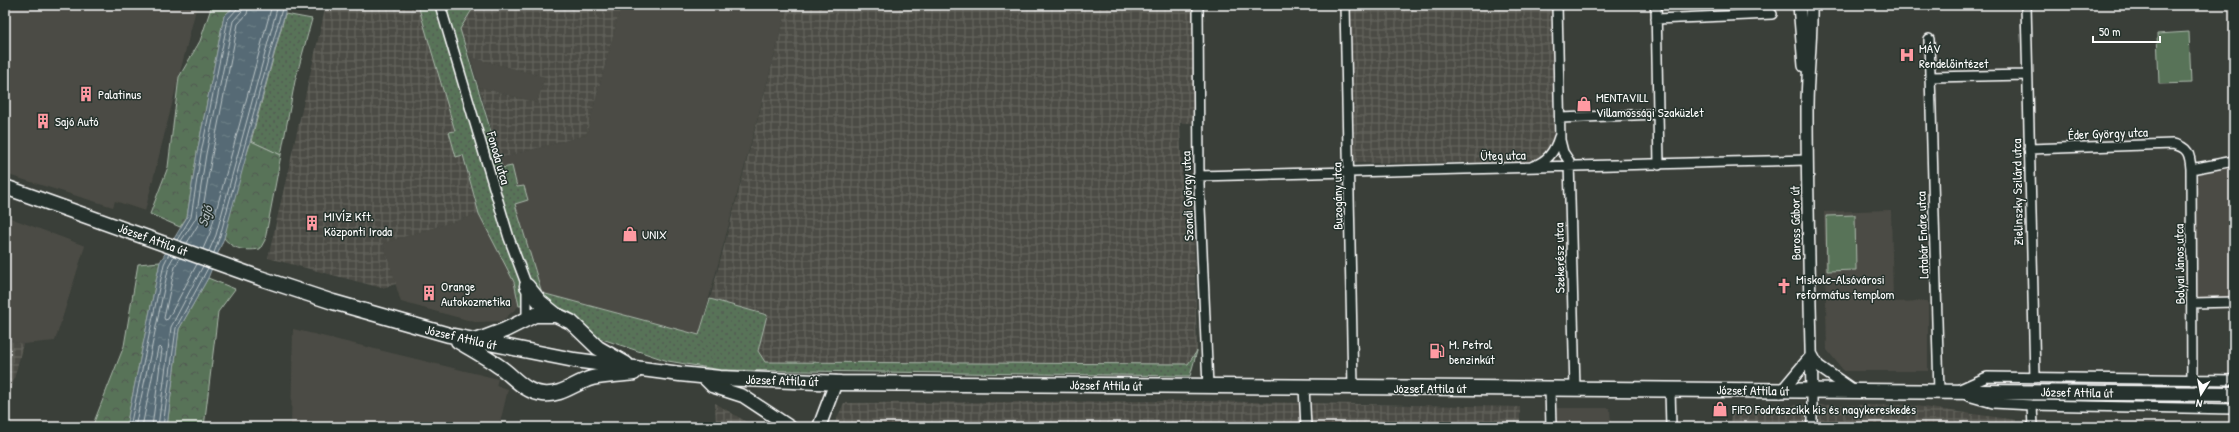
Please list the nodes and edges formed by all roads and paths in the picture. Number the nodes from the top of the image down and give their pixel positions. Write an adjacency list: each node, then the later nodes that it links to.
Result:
1 (440, 5): 31 (street, Fonoda utca)
2 (1198, 5): 29 (street, Szondi György utca)
3 (1345, 5): 28 (street, Buzogány utca)
4 (1557, 5): 18 (street, Szekerész utca)
5 (1656, 5): 11 (street)
6 (1799, 5): 16 (street, Baross Gábor út)
7 (1811, 5): 12 (street, Baross Gábor út)
8 (1818, 5): 12 (street)
9 (2026, 5): 14 (street, Zielinszky Szilárd utca)
10 (1772, 14): 11 (street)
11 (1656, 19): 17 (street)
12 (1812, 30): 16 (street, Baross Gábor út)
13 (1930, 39): 15 (street, Latabár Endre utca)
14 (2026, 75): 15 (street); 20 (street, Zielinszky Szilárd utca)
15 (1931, 77): 60 (street, Latabár Endre utca)
16 (1807, 102): 22 (street, Baross Gábor út)
17 (1658, 114): 18 (street); 24 (street)
18 (1560, 118): 19 (street, Szekerész utca)
19 (1560, 128): 25 (street, Szekerész utca); 26 (street, Szekerész utca)
20 (2029, 149): 21 (street, Éder György utca); 46 (street, Zielinszky Szilárd utca)
21 (2186, 149): 27 (street, Bolyai János utca)
22 (1807, 160): 24 (street, Üteg utca); 40 (street, Baross Gábor út)
23 (2234, 161): 27 (street)
24 (1659, 165): 25 (street, Üteg utca)
25 (1570, 167): 26 (street, Üteg utca); 55 (street, Szekerész utca)
26 (1523, 168): 28 (street, Üteg utca)
27 (2191, 169): 33 (street, Bolyai János utca)
28 (1350, 172): 29 (street, Üteg utca); 53 (street, Buzogány utca)
29 (1198, 176): 51 (street, Szondi György utca)
30 (5, 187): 37 (main road, József Attila út)
31 (527, 286): 34 (main road); 35 (street, Fonoda utca)
32 (2234, 302): 33 (street)
33 (2193, 303): 47 (street, Bolyai János utca)
34 (556, 315): 35 (main road); 36 (main road)
35 (525, 320): 38 (main road); 39 (main road)
36 (583, 334): 41 (main road); 42 (main road)
37 (449, 335): 38 (main road, József Attila út); 45 (main road)
38 (476, 341): 39 (main road, József Attila út)
39 (506, 348): 41 (main road, József Attila út); 45 (main road)
40 (1812, 355): 57 (street, Baross Gábor út); 58 (street); 59 (street)
41 (586, 361): 42 (main road, József Attila út); 49 (main road)
42 (634, 368): 43 (main road, József Attila út)
43 (650, 370): 44 (main road, József Attila út); 49 (main road)
44 (702, 376): 50 (main road, József Attila út); 66 (main road)
45 (514, 378): 49 (main road)
46 (2035, 378): 47 (street); 61 (street)
47 (2192, 380): 48 (street)
48 (2234, 380)
49 (579, 382)
50 (836, 382): 51 (main road, József Attila út); 65 (main road)
51 (1208, 386): 52 (main road, József Attila út)
52 (1304, 387): 53 (main road, József Attila út); 67 (street)
53 (1353, 387): 54 (main road, József Attila út)
54 (1550, 389): 55 (main road, József Attila út); 68 (street)
55 (1574, 389): 56 (main road, József Attila út)
56 (1670, 390): 59 (main road, József Attila út); 69 (street)
57 (1812, 391): 58 (main road, József Attila út); 59 (main road, József Attila út); 70 (street)
58 (1854, 391): 60 (main road, József Attila út)
59 (1781, 392)
60 (1939, 392): 61 (main road, József Attila út)
61 (1955, 392): 62 (main road, József Attila út); 63 (street)
62 (2234, 394)
63 (2032, 405): 64 (street); 71 (street)
64 (2234, 409)
65 (816, 425)
66 (792, 427)
67 (1306, 427)
68 (1551, 427)
69 (1671, 427)
70 (1812, 427)
71 (2033, 427)

